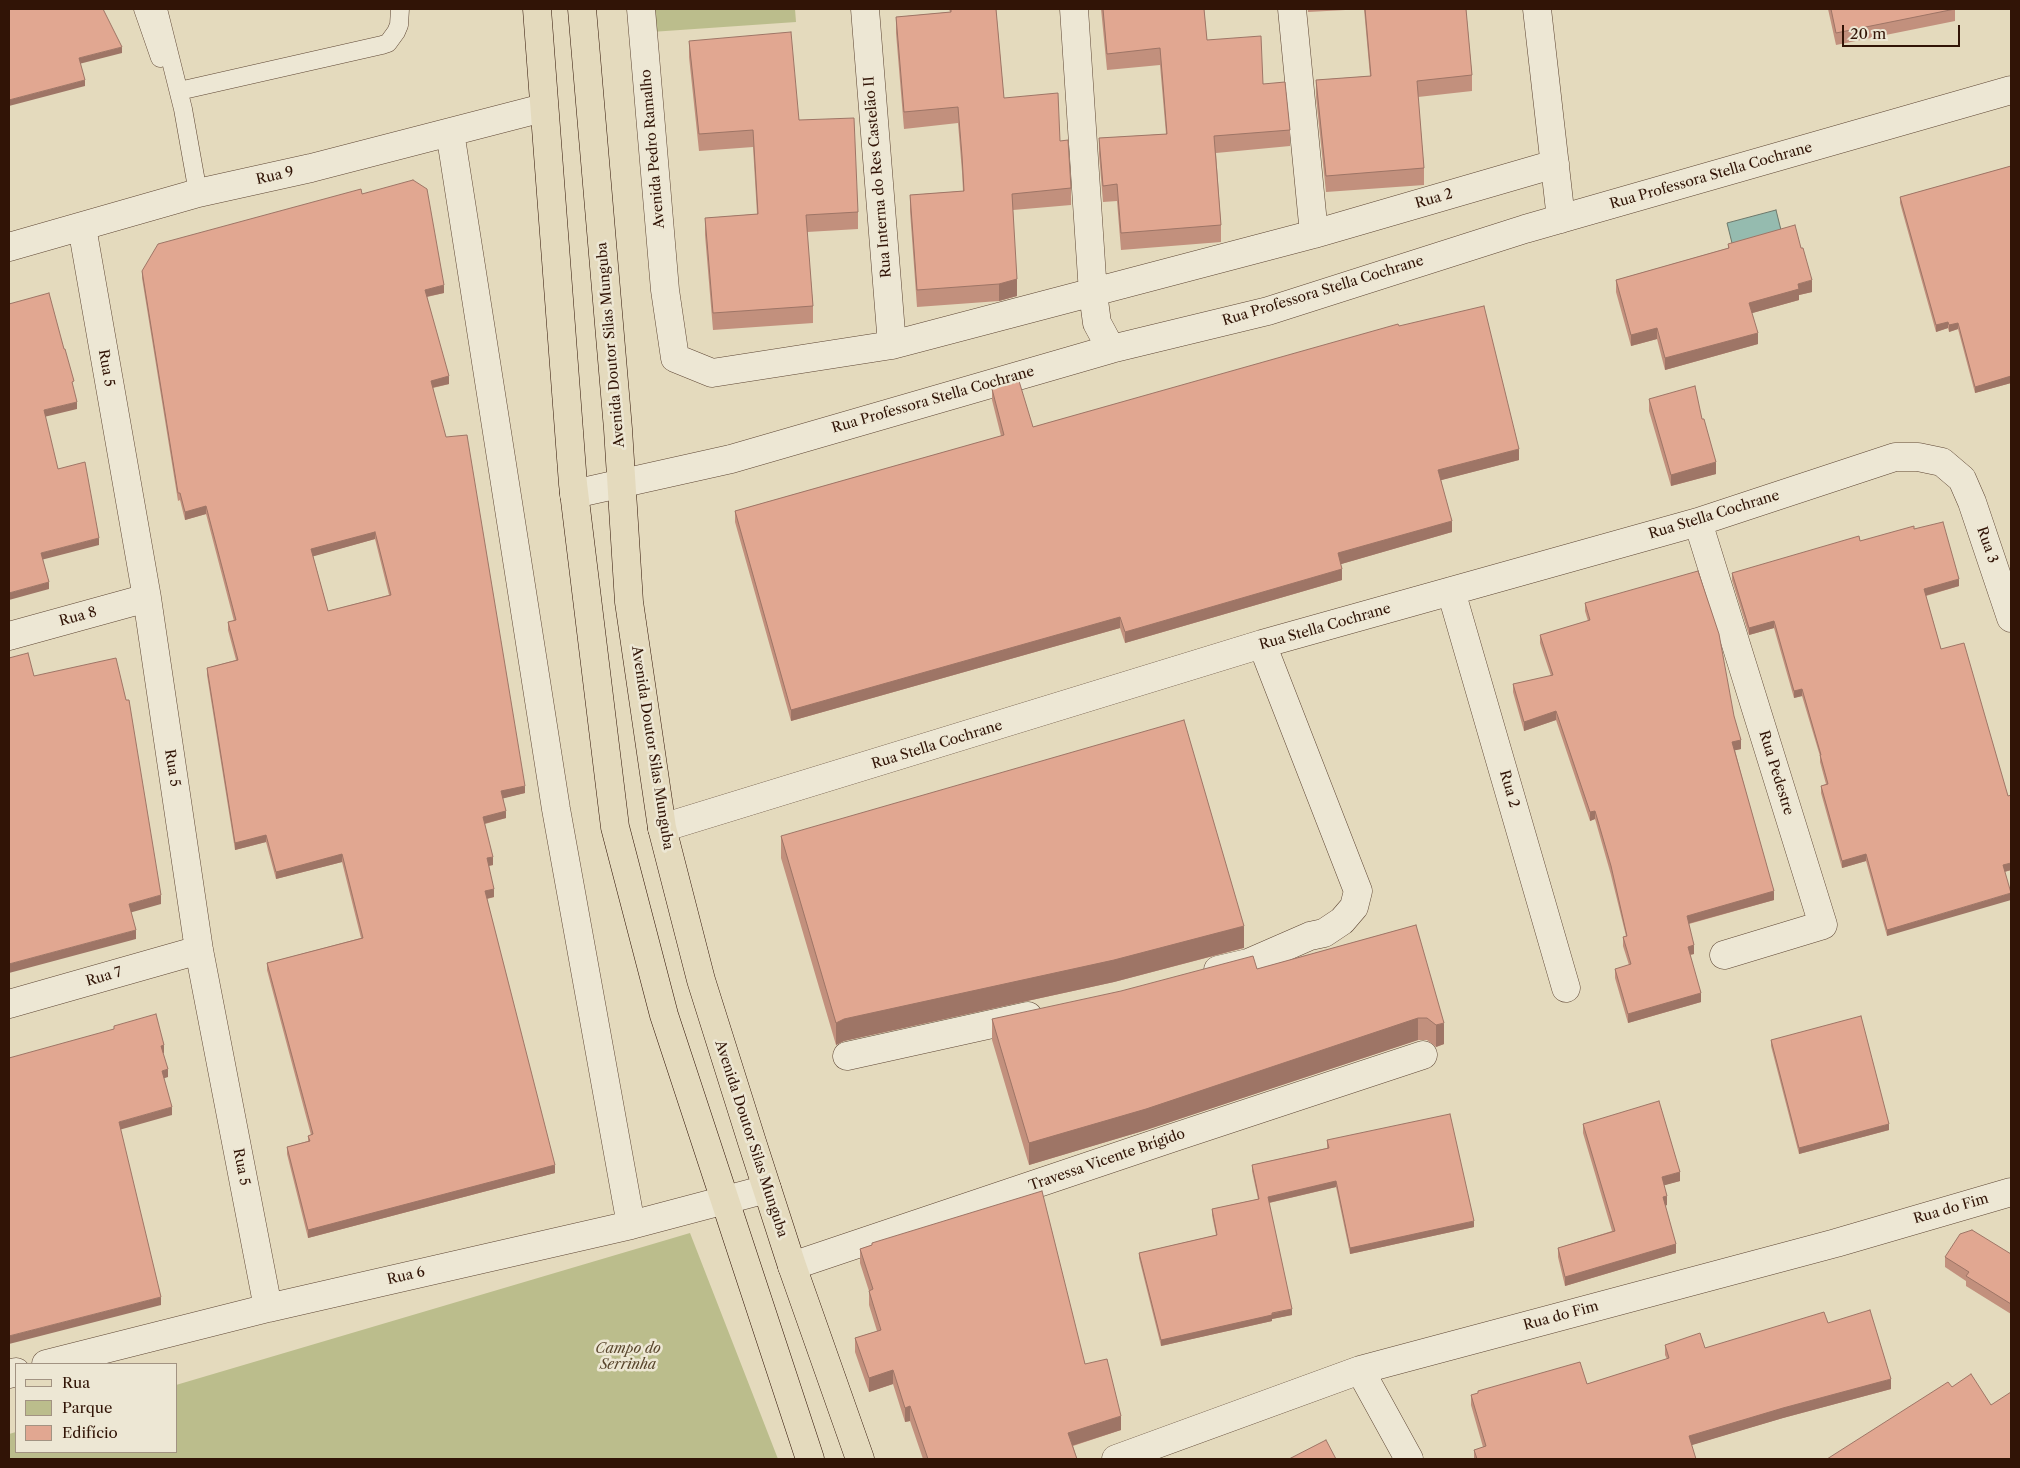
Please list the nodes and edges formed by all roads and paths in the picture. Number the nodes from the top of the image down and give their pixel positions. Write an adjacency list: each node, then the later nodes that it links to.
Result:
1 (143, 9): 14 (lane)
2 (158, 9): 12 (lane)
3 (400, 9): 12 (lane)
4 (536, 9): 13 (main road)
5 (582, 9): 25 (main road, Avenida Doutor Silas Munguba)
6 (641, 9): 23 (street, Avenida Pedro Ramalho)
7 (865, 9): 23 (street, Rua Interna do Res Castelão II)
8 (1074, 9): 22 (street)
9 (1292, 9): 20 (street)
10 (1537, 9): 16 (street)
11 (2011, 90): 18 (street, Rua Professora Stella Cochrane)
12 (179, 91): 14 (lane)
13 (543, 108): 15 (street, Rua 9); 26 (main road)
14 (183, 109): 17 (lane)
15 (450, 132): 17 (street, Rua 9); 46 (street)
16 (1555, 164): 18 (street); 20 (street, Rua 2)
17 (198, 193): 19 (street, Rua 9)
18 (1561, 219): 24 (street, Rua Professora Stella Cochrane)
19 (82, 227): 21 (street, Rua 9); 30 (street, Rua 5)
20 (1314, 234): 22 (street)
21 (9, 248)
22 (1093, 293): 23 (street); 24 (street)
23 (892, 345)
24 (1112, 349): 25 (street, Rua Professora Stella Cochrane)
25 (622, 484): 26 (street, Rua Professora Stella Cochrane); 34 (main road, Avenida Doutor Silas Munguba)
26 (574, 494): 45 (main road)
27 (1972, 502): 28 (street, Rua Stella Cochrane); 31 (street, Rua 3)
28 (1698, 522): 29 (street, Rua Stella Cochrane); 36 (street, Rua Pedestre)
29 (1451, 591): 33 (street, Rua Stella Cochrane); 38 (street, Rua 2)
30 (147, 598): 32 (street, Rua 8); 35 (street, Rua 5)
31 (2011, 618)
32 (9, 636)
33 (1262, 644): 34 (street, Rua Stella Cochrane); 37 (street)
34 (662, 828): 43 (main road, Avenida Doutor Silas Munguba)
35 (199, 950): 39 (street, Rua 7); 48 (street, Rua 5)
36 (1724, 955)
37 (1192, 977)
38 (1566, 988)
39 (9, 1004)
40 (1050, 1011): 41 (street)
41 (847, 1056)
42 (1423, 1056): 47 (street, Travessa Vicente Brígido)
43 (767, 1189): 45 (street, Rua 6); 47 (main road, Avenida Doutor Silas Munguba)
44 (2011, 1192): 50 (street, Rua do Fim)
45 (724, 1201): 46 (street, Rua 6); 52 (main road)
46 (630, 1225): 48 (street, Rua 6)
47 (792, 1266): 53 (main road, Avenida Doutor Silas Munguba)
48 (268, 1308): 49 (street, Rua 6)
49 (50, 1363)
50 (1360, 1370): 51 (street, Rua do Fim); 55 (street)
51 (1158, 1452): 54 (street, Rua do Fim)
52 (810, 1459)
53 (860, 1459)
54 (1116, 1459)
55 (1409, 1459)

